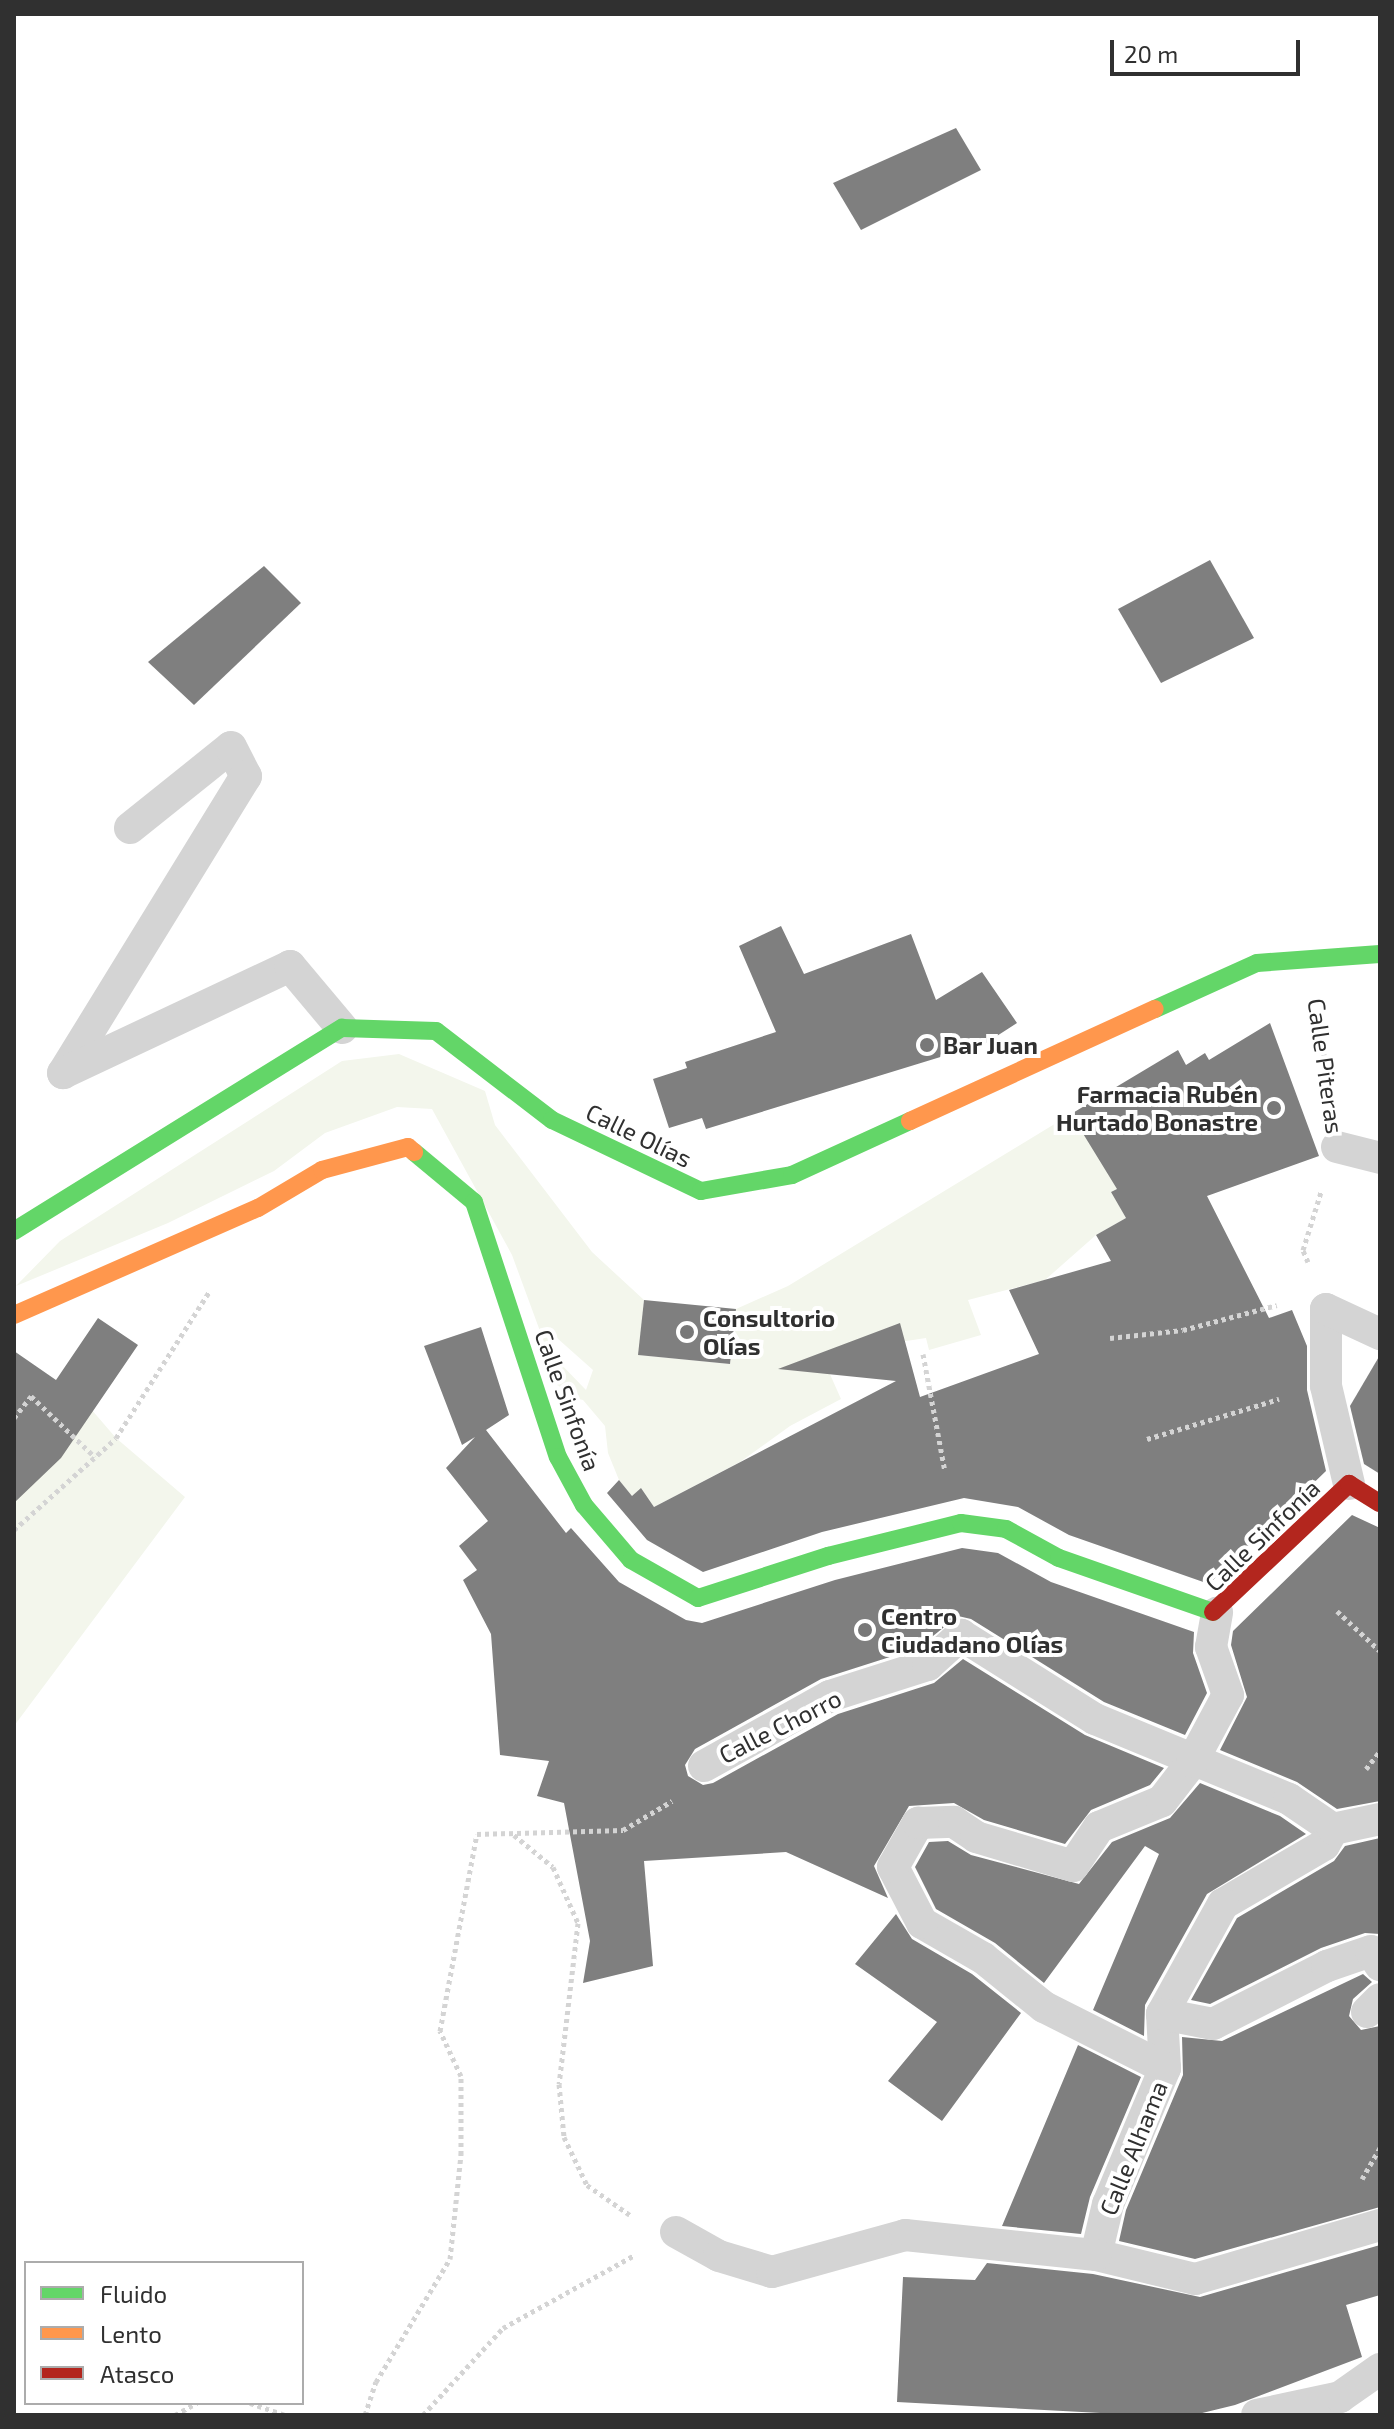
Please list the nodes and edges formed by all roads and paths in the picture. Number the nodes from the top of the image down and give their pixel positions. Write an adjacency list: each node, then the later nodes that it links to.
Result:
1 (130, 828): 4 (lane)
2 (1380, 954): 3 (street, Calle Olías)
3 (1310, 958): 4 (street, Calle Olías); 5 (path, Calle Piteras)
4 (342, 1028): 7 (street)
5 (1337, 1147): 6 (lane); 9 (path, Calle Piteras)
6 (1380, 1158)
7 (14, 1231)
8 (215, 1281): 17 (path)
9 (1326, 1309): 11 (lane); 12 (path); 14 (lane)
10 (14, 1315): 20 (street, Calle Sinfonía)
11 (1380, 1334)
12 (1110, 1338)
13 (923, 1354): 20 (path)
14 (1326, 1386): 16 (path); 18 (lane)
15 (14, 1418): 17 (path)
16 (1147, 1439)
17 (95, 1457): 21 (path)
18 (1349, 1484): 19 (street, Calle Sinfonía); 23 (street, Calle Sinfonía)
19 (1380, 1503)
20 (961, 1523): 23 (street, Calle Sinfonía)
21 (14, 1530)
22 (1337, 1611): 24 (path)
23 (1217, 1613): 25 (lane)
24 (1380, 1651)
25 (1192, 1762): 26 (lane, Calle Chorro); 28 (lane); 33 (lane)
26 (704, 1766)
27 (1380, 1819): 28 (lane)
28 (1333, 1829): 32 (lane)
29 (623, 1830): 30 (path)
30 (514, 1835): 35 (path); 42 (path)
31 (1380, 1965): 32 (lane)
32 (1162, 2014): 33 (lane, Calle Alhama)
33 (1165, 2068): 36 (lane, Calle Alhama)
34 (1380, 2225): 36 (lane)
35 (676, 2232): 36 (lane); 43 (path)
36 (1096, 2255)
37 (1380, 2369): 44 (lane)
38 (193, 2405): 40 (path)
39 (256, 2405): 41 (path)
40 (175, 2415)
41 (284, 2415)
42 (365, 2415)
43 (423, 2415)
44 (1257, 2415)

